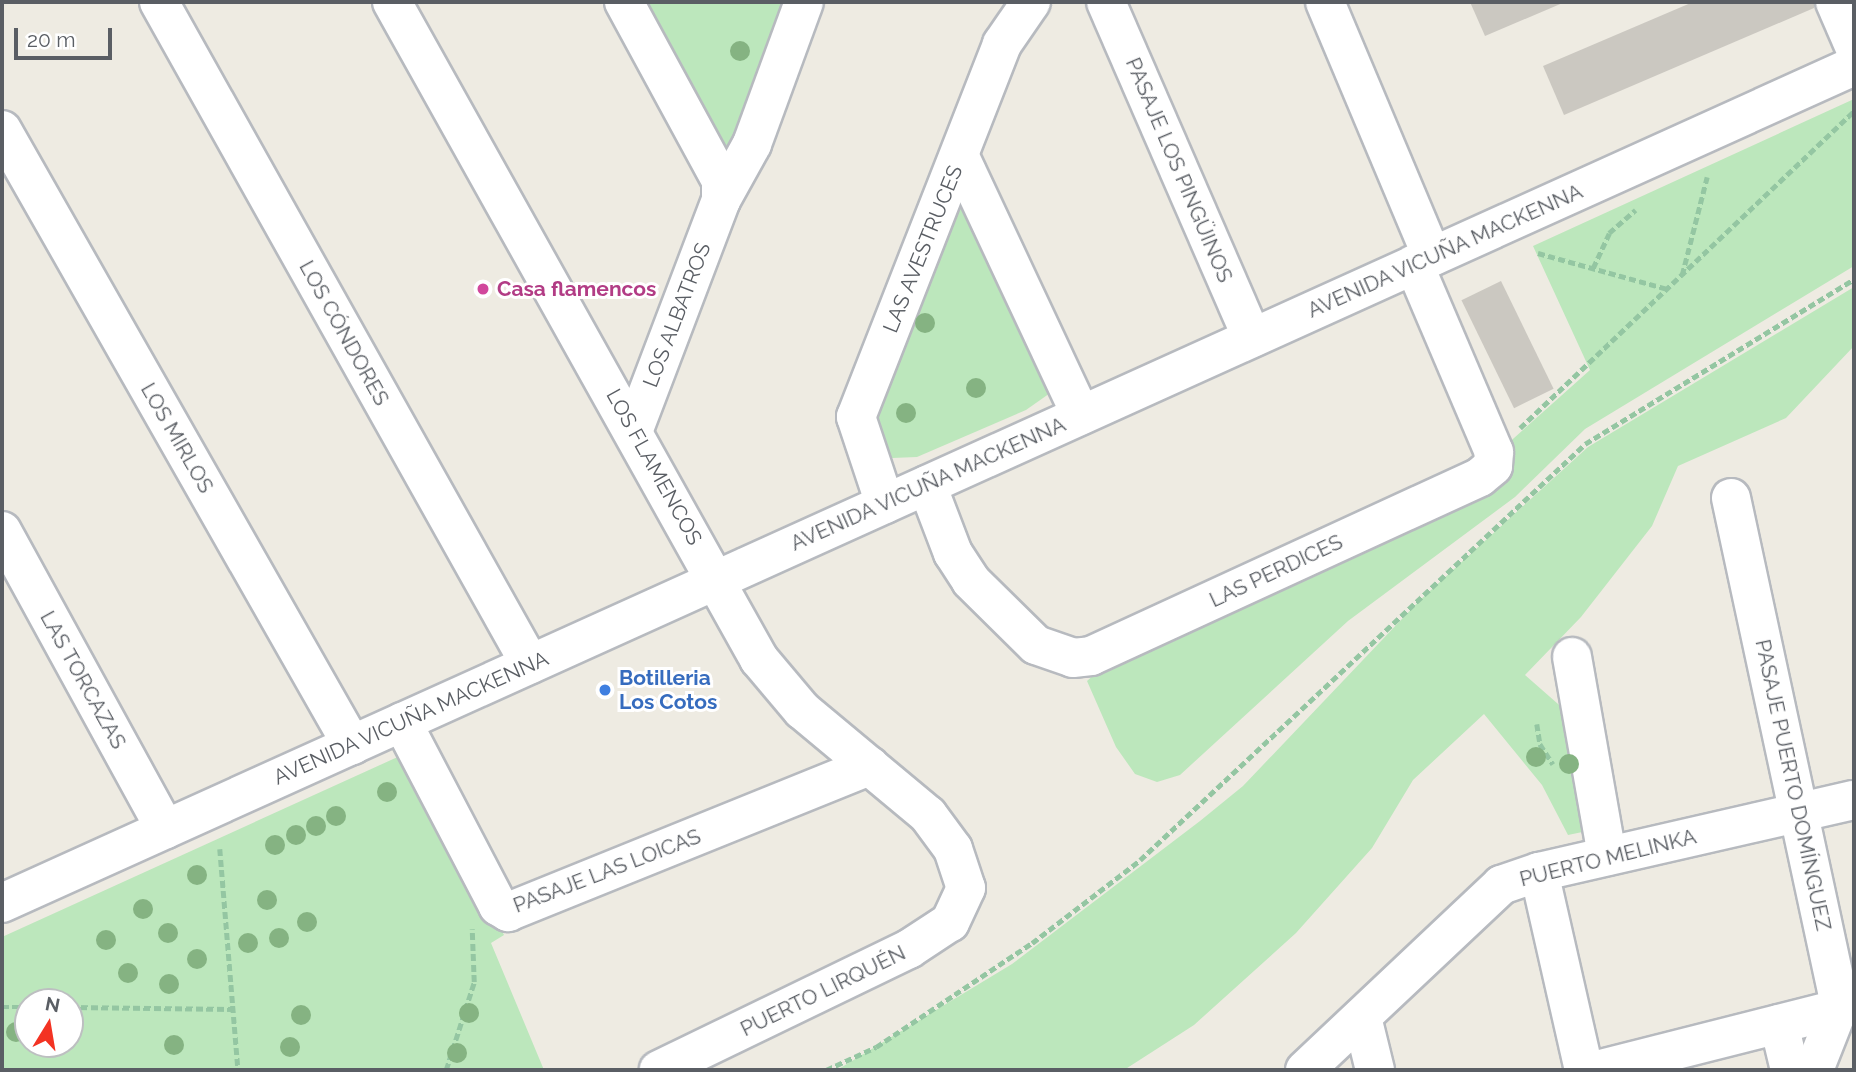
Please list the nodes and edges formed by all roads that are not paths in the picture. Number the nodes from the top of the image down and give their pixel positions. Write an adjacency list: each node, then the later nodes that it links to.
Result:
1 (159, 2): 24 (street, LOS CÓNDORES)
2 (392, 2): 17 (street, LOS FLAMENCOS)
3 (624, 2): 13 (street)
4 (804, 2): 13 (street, LOS ALBATROS)
5 (1031, 2): 12 (street, LAS AVESTRUCES)
6 (1106, 2): 15 (street, PASAJE LOS PINGÜINOS)
7 (1325, 2): 14 (street)
8 (1835, 2): 9 (street)
9 (1854, 46)
10 (1854, 65): 14 (street, AVENIDA VICUÑA MACKENNA)
11 (2, 130): 26 (street, LOS MIRLOS)
12 (960, 157): 16 (street); 20 (street, LAS AVESTRUCES)
13 (721, 200): 17 (street, LOS ALBATROS)
14 (1423, 260): 15 (street, AVENIDA VICUÑA MACKENNA); 18 (street, LAS PERDICES)
15 (1252, 338): 16 (street, AVENIDA VICUÑA MACKENNA)
16 (1081, 415): 18 (street, AVENIDA VICUÑA MACKENNA)
17 (634, 429): 22 (street, LOS FLAMENCOS)
18 (927, 485): 20 (street, AVENIDA VICUÑA MACKENNA)
19 (1731, 498): 29 (street, PASAJE PUERTO DOMÍNGUEZ)
20 (885, 504): 22 (street, AVENIDA VICUÑA MACKENNA)
21 (2, 531): 30 (street, LAS TORCAZAS)
22 (716, 580): 24 (street, AVENIDA VICUÑA MACKENNA); 27 (street, LOS FLAMENCOS)
23 (1572, 656): 31 (street)
24 (530, 664): 25 (street, AVENIDA VICUÑA MACKENNA)
25 (402, 722): 26 (street, AVENIDA VICUÑA MACKENNA); 27 (street, PASAJE LAS LOICAS)
26 (352, 745): 30 (street, AVENIDA VICUÑA MACKENNA)
27 (870, 766): 33 (street, LOS FLAMENCOS)
28 (1854, 800): 29 (street, PUERTO MELINKA)
29 (1800, 813): 31 (street, PUERTO MELINKA); 35 (street, PASAJE PUERTO DOMÍNGUEZ)
30 (165, 829): 34 (street, AVENIDA VICUÑA MACKENNA)
31 (1607, 856): 32 (street, PUERTO MELINKA)
32 (1539, 872): 36 (street, PUERTO MELINKA); 41 (street)
33 (966, 888): 38 (street, PUERTO LIRQUÉN)
34 (2, 903)
35 (1838, 1009): 37 (street); 44 (street)
36 (1362, 1017): 39 (street, PUERTO MELINKA); 40 (street)
37 (1779, 1024): 42 (street); 43 (street)
38 (659, 1070)
39 (1305, 1070)
40 (1376, 1070)
41 (1584, 1070)
42 (1597, 1070)
43 (1790, 1070)
44 (1814, 1070)

